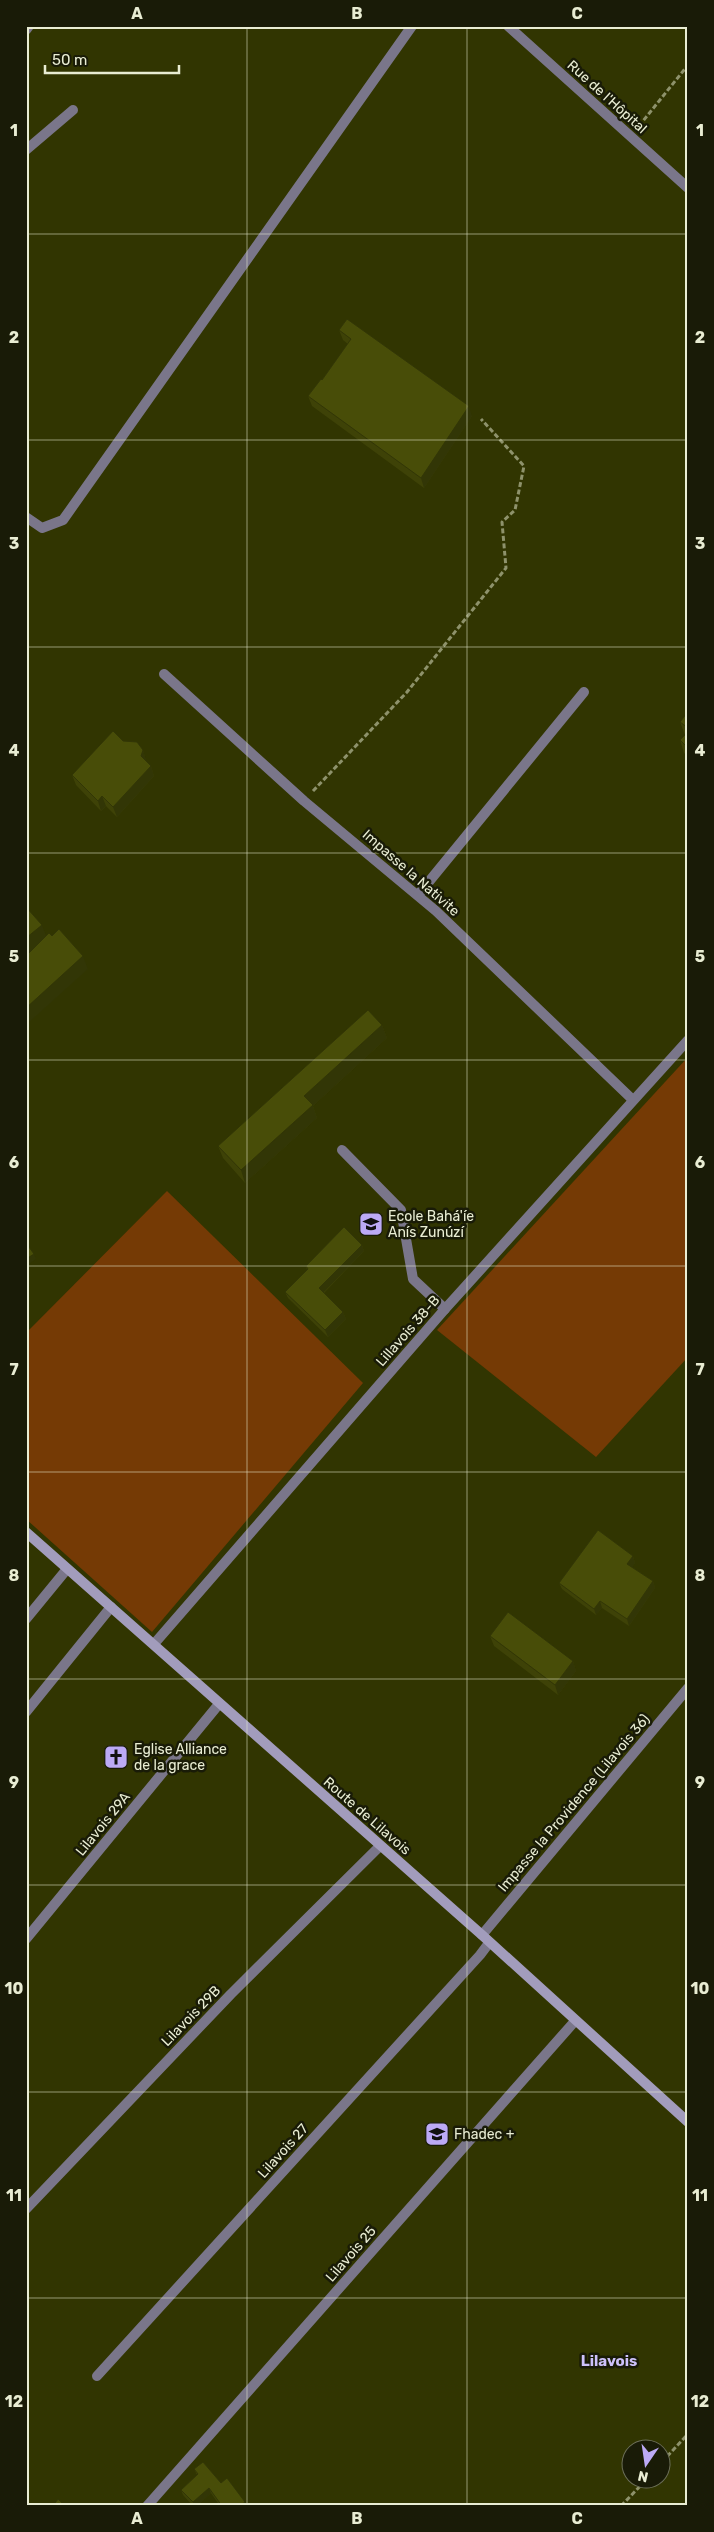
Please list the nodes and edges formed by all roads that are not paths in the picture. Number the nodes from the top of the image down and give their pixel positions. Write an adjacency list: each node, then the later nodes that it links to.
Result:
1 (29, 26): 4 (street)
2 (412, 26): 8 (street)
3 (508, 26): 7 (street, Rue de l'Hôpital)
4 (26, 30)
5 (73, 110): 6 (street)
6 (26, 150)
7 (688, 188)
8 (26, 517)
9 (164, 674): 11 (street, Impasse la Nativite)
10 (584, 692): 11 (street)
11 (418, 896): 13 (street, Impasse la Nativite)
12 (688, 1040): 13 (street, Lillavois 38-B)
13 (633, 1100): 15 (street, Lillavois 38-B)
14 (342, 1150): 15 (street)
15 (445, 1309): 20 (street, Lillavois 38-B)
16 (26, 1532): 17 (main road, Route de Lilavois)
17 (67, 1568): 18 (main road, Route de Lilavois); 19 (street)
18 (111, 1607): 20 (main road, Route de Lilavois); 23 (street)
19 (26, 1619)
20 (154, 1644): 22 (main road, Route de Lilavois)
21 (688, 1688): 26 (street, Impasse la Providence (Lilavois 36))
22 (219, 1704): 24 (main road, Route de Lilavois); 25 (street, Lilavois 29A)
23 (26, 1712)
24 (380, 1846): 26 (main road, Route de Lilavois); 29 (street, Lilavois 29B)
25 (26, 1939)
26 (485, 1939): 27 (main road, Route de Lilavois); 30 (street, Lilavois 27)
27 (576, 2022): 28 (main road, Route de Lilavois); 31 (street, Lilavois 25)
28 (688, 2122)
29 (26, 2209)
30 (97, 2376)
31 (148, 2506)

